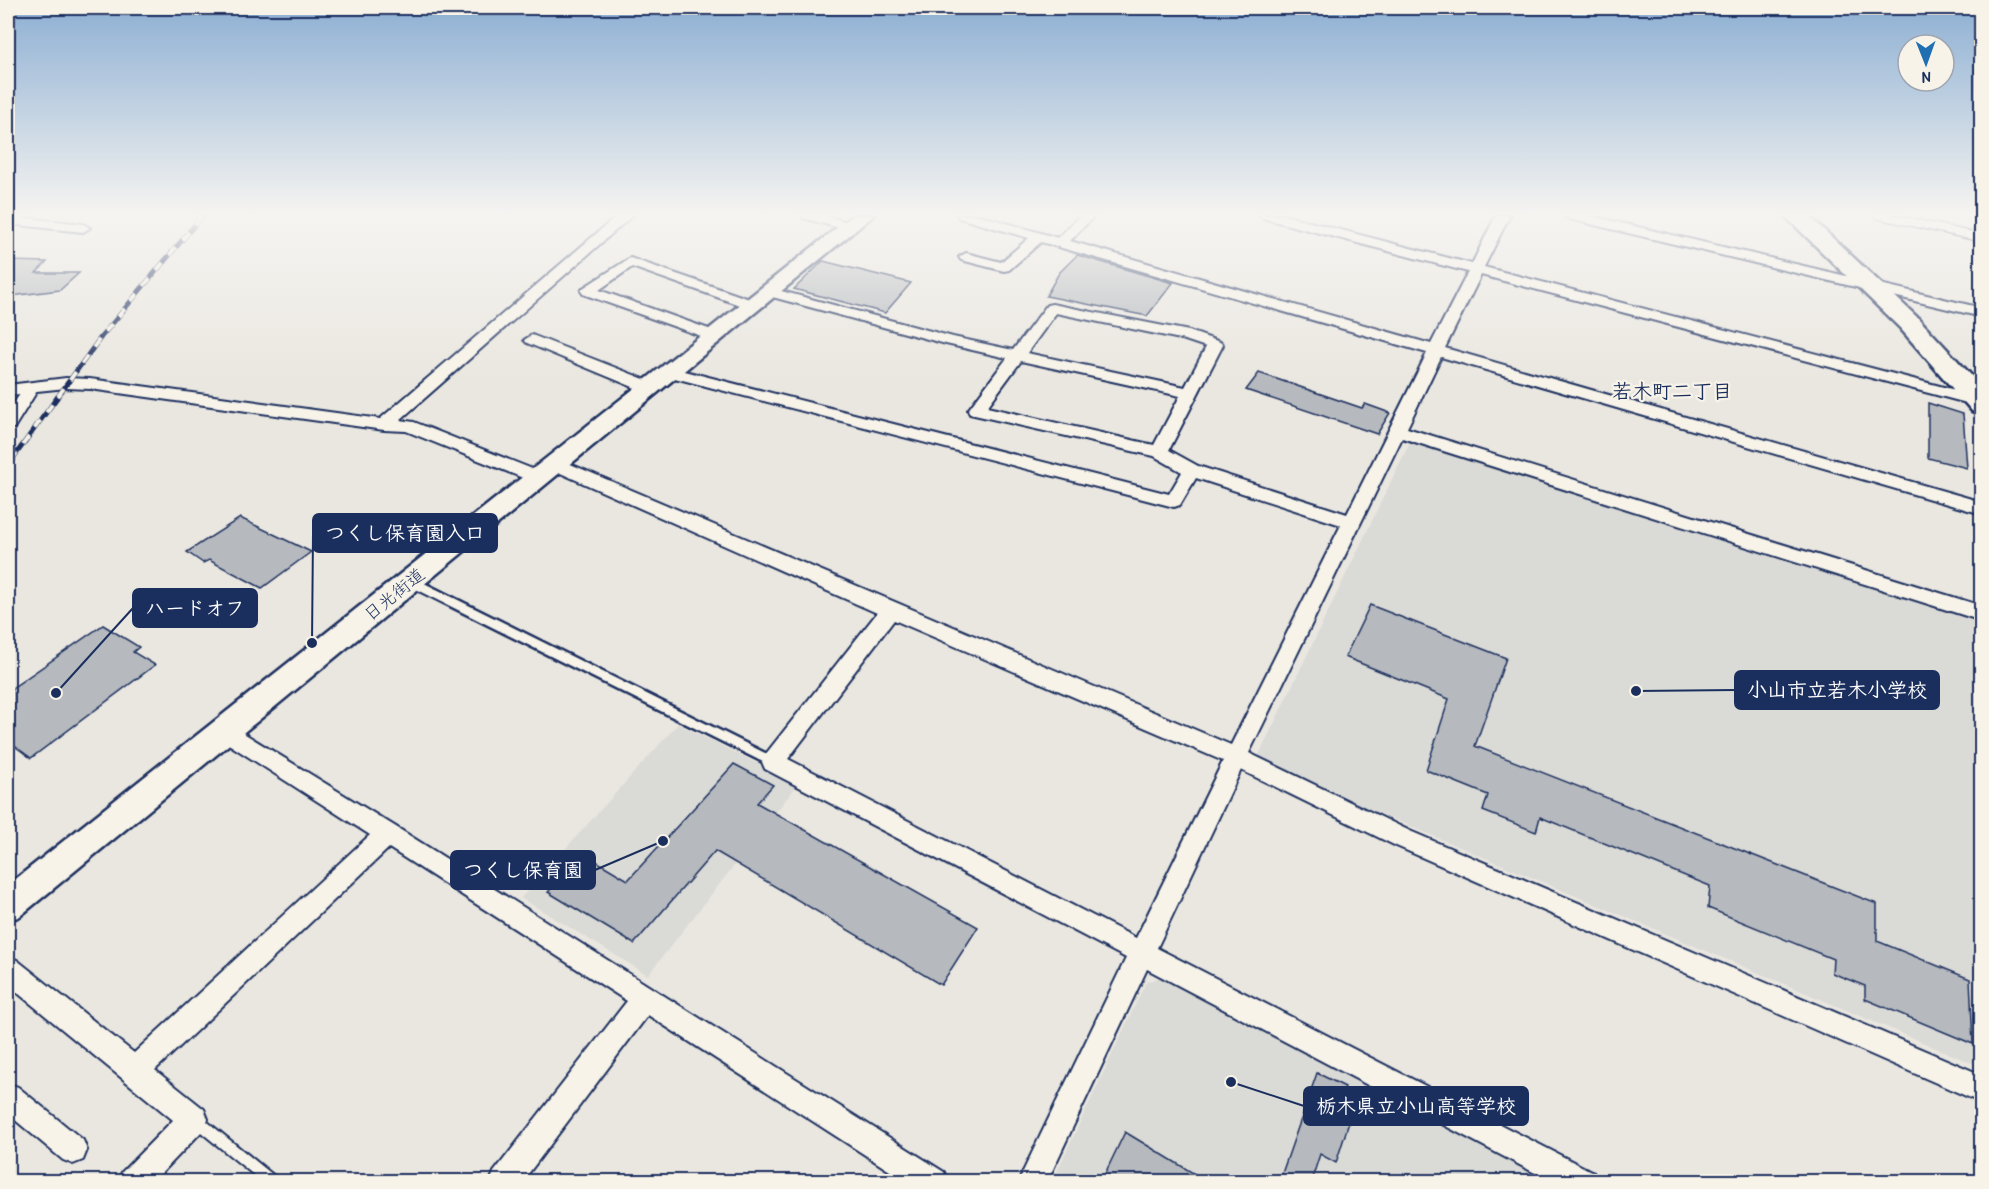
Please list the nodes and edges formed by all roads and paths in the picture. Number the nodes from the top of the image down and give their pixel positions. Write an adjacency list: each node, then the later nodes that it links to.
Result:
1 (562, 270): 23 (street)
2 (618, 270): 13 (street)
3 (661, 270): 11 (street)
4 (795, 270): 11 (main road, 日光街道)
5 (1155, 270): 15 (street)
6 (1475, 270): 15 (street)
7 (1482, 270): 21 (street)
8 (1798, 270): 10 (street)
9 (1855, 270): 10 (highway)
10 (1875, 289): 12 (street); 21 (highway)
11 (761, 298): 13 (main road, 日光街道); 16 (street)
12 (1982, 313)
13 (715, 336): 17 (main road, 日光街道)
14 (532, 340): 17 (street)
15 (1434, 351): 24 (street); 28 (street)
16 (1017, 355): 20 (street); 20 (street); 25 (street)
17 (660, 380): 26 (street); 27 (main road, 日光街道)
18 (32, 387): 19 (street); 22 (street); 23 (street)
19 (8, 390)
20 (1189, 393): 25 (street)
21 (1980, 403)
22 (8, 424)
23 (384, 425): 27 (street)
24 (1396, 430): 29 (street); 32 (street)
25 (1159, 452): 26 (street)
26 (1192, 470): 29 (street)
27 (547, 471): 30 (main road, 日光街道); 31 (street)
28 (1982, 508)
29 (1351, 522): 34 (street)
30 (410, 581): 33 (main road, 日光街道); 35 (lane)
31 (890, 610): 34 (street); 35 (street)
32 (1982, 614)
33 (224, 730): 36 (street); 37 (main road, 日光街道)
34 (1236, 757): 38 (street); 42 (street)
35 (773, 762): 38 (street)
36 (388, 834): 40 (street); 41 (street)
37 (8, 905)
38 (1141, 954): 50 (street); 51 (street)
39 (8, 969): 41 (street)
40 (645, 998): 48 (street); 49 (street)
41 (135, 1071): 44 (street)
42 (1982, 1089)
43 (8, 1097): 45 (street)
44 (194, 1119): 46 (street); 47 (lane)
45 (73, 1150)
46 (132, 1182)
47 (272, 1182)
48 (504, 1182)
49 (934, 1182)
50 (1032, 1182)
51 (1583, 1182)

